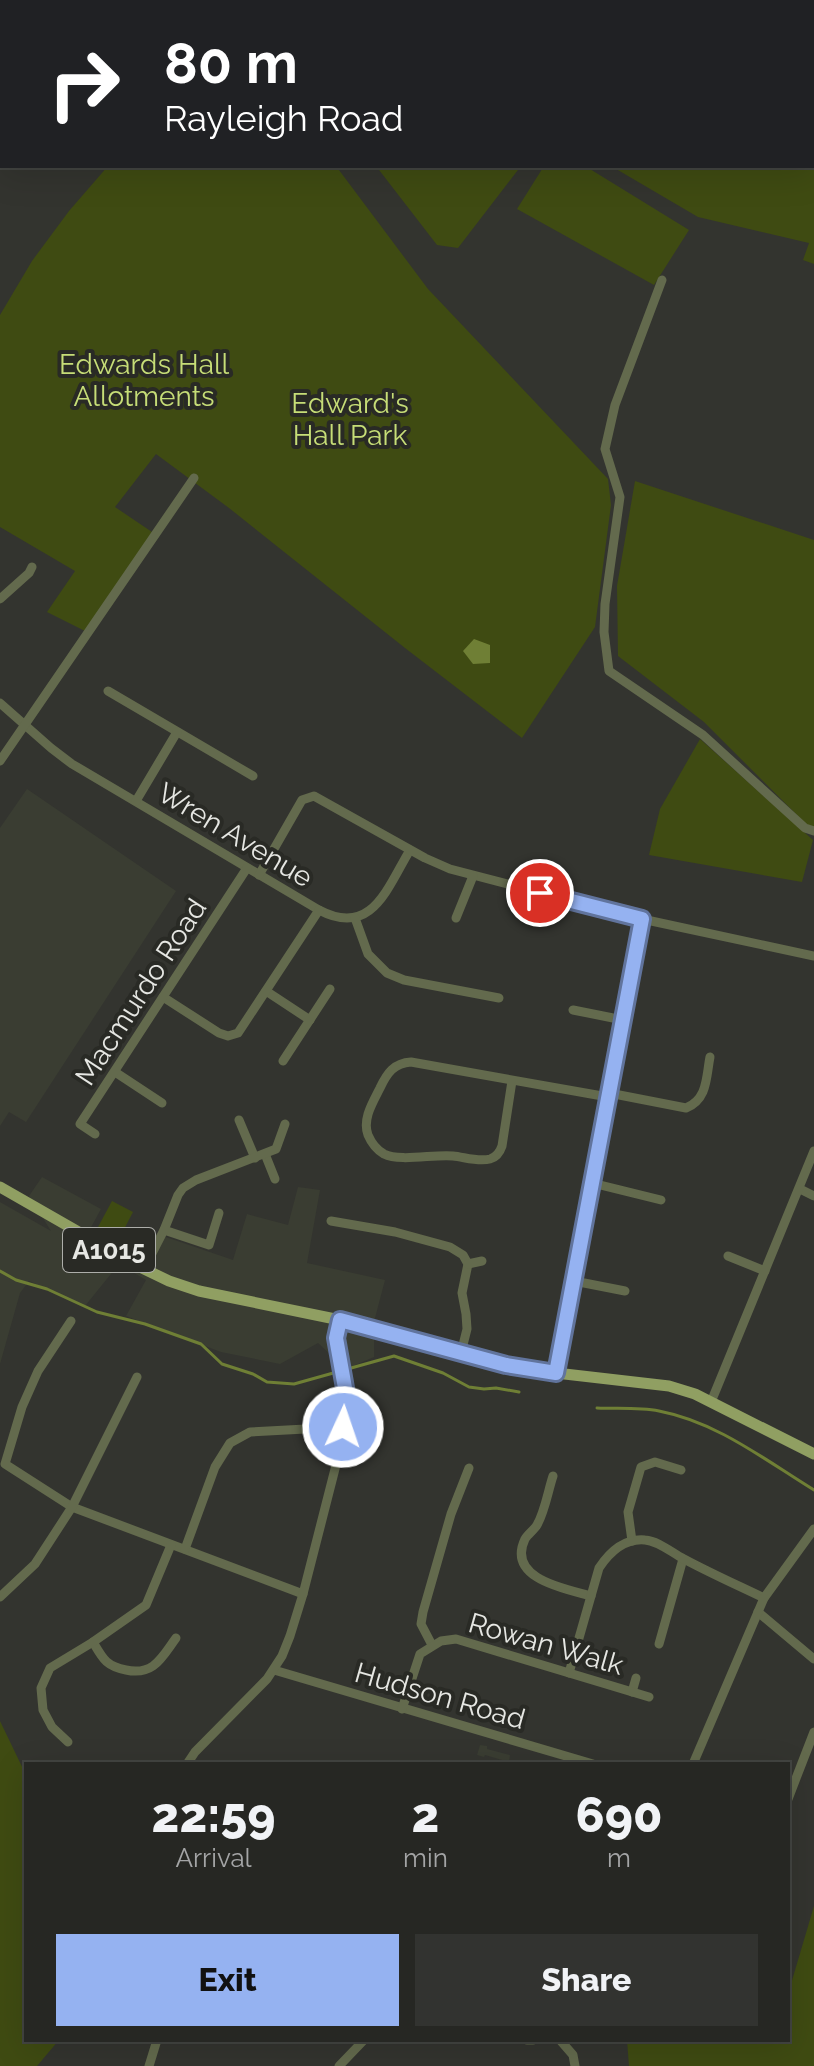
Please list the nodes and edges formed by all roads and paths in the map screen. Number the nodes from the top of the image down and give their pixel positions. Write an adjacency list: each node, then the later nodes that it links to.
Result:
1 (662, 280): 12 (street)
2 (194, 478): 7 (street)
3 (32, 567): 4 (street)
4 (0, 599)
5 (108, 691): 8 (street)
6 (0, 703): 7 (street, Wren Avenue)
7 (25, 725): 9 (street); 11 (street, Wren Avenue)
8 (177, 732): 10 (street); 11 (street)
9 (0, 761)
10 (253, 776)
11 (136, 801): 14 (street, Wren Avenue)
12 (814, 831)
13 (410, 850): 15 (street); 16 (street); 18 (street)
14 (247, 868): 15 (street, Wren Avenue); 24 (street, Macmurdo Road)
15 (259, 875): 17 (street, Wren Avenue)
16 (473, 876): 19 (street); 20 (street)
17 (319, 910): 18 (street, Wren Avenue); 23 (street)
18 (355, 918): 25 (street)
19 (456, 918)
20 (642, 919): 21 (street); 28 (street)
21 (814, 956)
22 (330, 989): 27 (street)
23 (266, 991): 24 (street); 27 (street)
24 (163, 997): 31 (street, Macmurdo Road)
25 (499, 998)
26 (573, 1010): 28 (street)
27 (310, 1020): 30 (street)
28 (623, 1020): 33 (street)
29 (710, 1057): 33 (street)
30 (283, 1061)
31 (115, 1072): 34 (street); 37 (street, Macmurdo Road)
32 (512, 1081): 32 (street); 33 (street)
33 (608, 1095): 41 (street)
34 (162, 1103)
35 (239, 1120): 39 (street)
36 (285, 1124): 39 (street)
37 (95, 1134)
38 (814, 1151): 43 (street)
39 (260, 1156): 40 (street); 48 (street)
40 (275, 1179)
41 (592, 1183): 45 (street); 54 (street)
42 (0, 1187): 52 (main road, A1015)
43 (800, 1189): 44 (street); 53 (street)
44 (814, 1196)
45 (661, 1200)
46 (219, 1213): 48 (street)
47 (331, 1221): 51 (street)
48 (164, 1230): 52 (street)
49 (728, 1256): 53 (street)
50 (482, 1261): 51 (street)
51 (468, 1264): 58 (street)
52 (144, 1269): 56 (main road, A1015)
53 (765, 1271): 61 (street)
54 (574, 1281): 55 (street); 59 (street)
55 (625, 1291)
56 (340, 1320): 58 (main road, A1015); 62 (street)
57 (71, 1321): 64 (street)
58 (461, 1353): 59 (main road, A1015)
59 (556, 1373): 61 (main road, A1015)
60 (137, 1377): 68 (street)
61 (711, 1402): 63 (main road, A1015)
62 (343, 1427): 72 (street); 74 (street)
63 (813, 1451)
64 (3, 1467): 68 (street)
65 (469, 1468): 82 (street, Rowan Walk)
66 (681, 1470): 70 (street)
67 (553, 1476): 75 (street)
68 (72, 1507): 71 (street); 76 (street)
69 (814, 1529): 77 (street)
70 (632, 1541): 73 (street); 75 (street)
71 (171, 1545): 72 (street); 80 (street)
72 (185, 1549): 74 (street)
73 (683, 1559): 77 (street); 81 (street)
74 (303, 1594): 84 (street)
75 (591, 1596): 85 (street)
76 (0, 1597)
77 (764, 1598): 78 (street)
78 (758, 1612): 83 (street); 94 (street)
79 (176, 1638): 80 (street)
80 (93, 1642): 91 (street)
81 (659, 1644)
82 (432, 1645): 85 (street, Rowan Walk); 89 (street, Rowan Walk)
83 (814, 1659)
84 (274, 1670): 89 (street, Hudson Road); 92 (street)
85 (569, 1673): 87 (street, Rowan Walk)
86 (636, 1678): 87 (street)
87 (632, 1692): 88 (street, Rowan Walk)
88 (649, 1697)
89 (402, 1709): 93 (street, Hudson Road)
90 (814, 1732): 95 (street)
91 (68, 1742)
92 (188, 1762)
93 (586, 1762)
94 (694, 1762)
95 (790, 1794)
96 (156, 2042): 100 (street)
97 (362, 2042): 99 (street)
98 (562, 2042): 101 (street)
99 (345, 2064)
100 (149, 2066)
101 (575, 2066)

